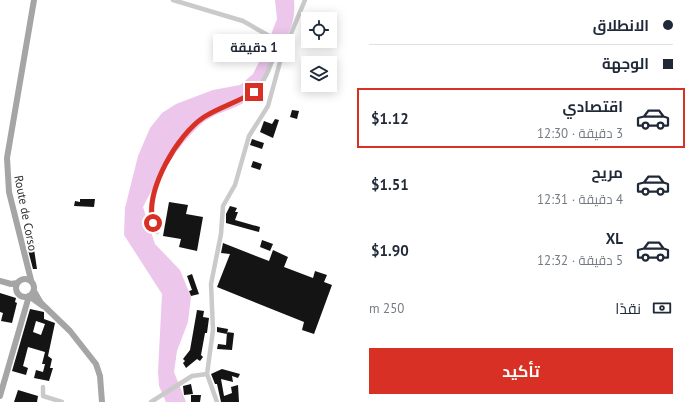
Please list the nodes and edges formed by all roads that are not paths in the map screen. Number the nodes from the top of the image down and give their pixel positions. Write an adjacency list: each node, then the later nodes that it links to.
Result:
1 (34, 0): 7 (main road, Route de Corso)
2 (173, 0): 4 (street)
3 (305, 0): 5 (street)
4 (278, 40): 5 (street); 6 (street)
5 (286, 40): 14 (street)
6 (157, 232)
7 (25, 264): 8 (main road, Route de Corso); 10 (main road, Route de Corso)
8 (31, 280): 10 (main road); 13 (main road, Route de Corso)
9 (0, 281): 11 (main road)
10 (20, 281): 11 (main road); 12 (main road, Route de Corso)
11 (8, 283): 12 (main road)
12 (16, 290): 13 (main road)
13 (28, 295): 16 (main road); 18 (main road)
14 (207, 374): 19 (street); 20 (street)
15 (43, 387): 17 (street)
16 (0, 396)
17 (62, 402)
18 (102, 402)
19 (151, 402)
20 (217, 402)

